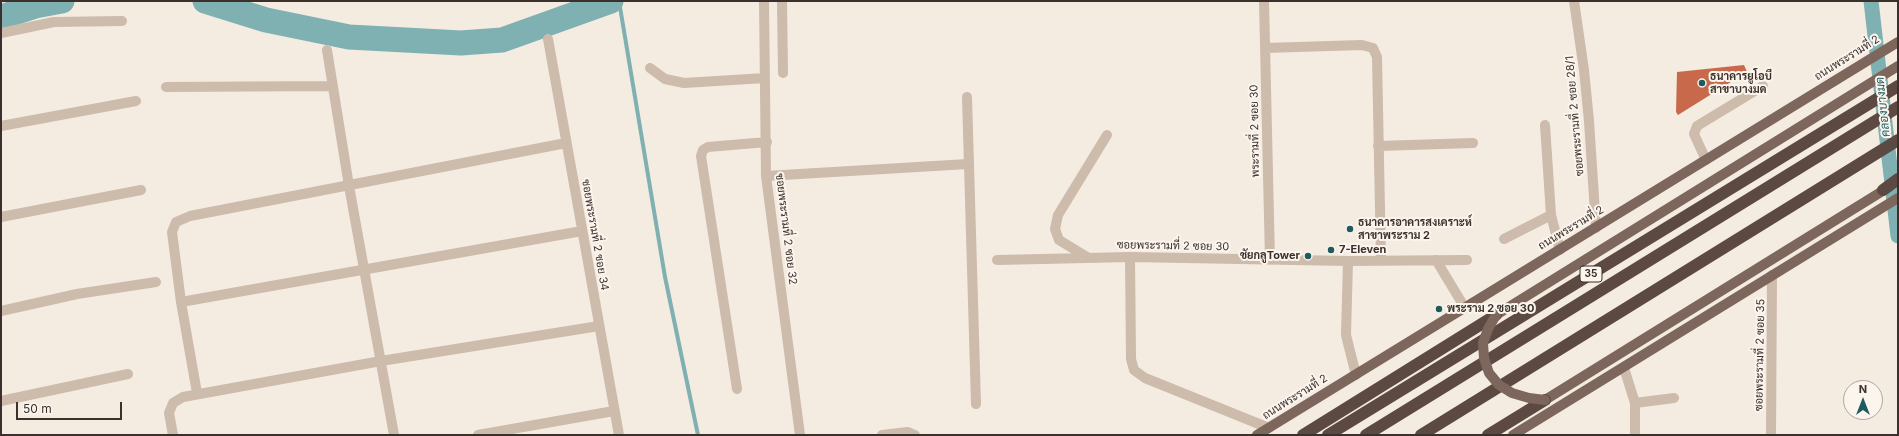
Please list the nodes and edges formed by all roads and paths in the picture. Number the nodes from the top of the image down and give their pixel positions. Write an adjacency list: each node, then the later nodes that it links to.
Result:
1 (764, 1): 15 (street, ซอยพระรามที่ 2 ซอย 32)
2 (778, 1): 3 (street)
3 (782, 1): 14 (street)
4 (1264, 1): 10 (street, พระรามที่ 2 ซอย 30)
5 (1574, 1): 42 (street, ซอยพระรามที่ 2 ซอย 28/1)
6 (122, 21): 7 (street)
7 (1, 32)
8 (548, 39): 28 (street, ซอยพระรามที่ 2 ซอย 34)
9 (1898, 42): 32 (main road, ถนนพระรามที่ 2)
10 (1265, 48): 30 (street); 49 (street, พระรามที่ 2 ซอย 30)
11 (327, 50): 16 (street)
12 (1898, 66): 60 (main road)
13 (650, 68): 15 (street)
14 (783, 73)
15 (765, 78): 27 (street, ซอยพระรามที่ 2 ซอย 32)
16 (333, 86): 19 (street); 36 (street)
17 (1763, 86): 32 (street)
18 (1898, 86): 84 (highway, 35)
19 (166, 87)
20 (968, 97): 33 (street)
21 (136, 101): 24 (street)
22 (1898, 106): 85 (highway)
23 (1544, 125): 40 (street)
24 (1, 126)
25 (1107, 135): 46 (street)
26 (1898, 140): 86 (highway)
27 (767, 142): 34 (street, ซอยพระรามที่ 2 ซอย 32); 66 (street)
28 (566, 143): 36 (street); 43 (street, ซอยพระรามที่ 2 ซอย 34)
29 (1473, 143): 30 (street)
30 (1378, 146): 50 (street)
31 (1898, 150): 87 (highway)
32 (1706, 160): 42 (main road, ถนนพระรามที่ 2)
33 (968, 164): 34 (street); 72 (street)
34 (766, 176): 79 (street, ซอยพระรามที่ 2 ซอย 32)
35 (1898, 181): 38 (highway)
36 (349, 186): 54 (street); 57 (street)
37 (141, 190): 41 (street)
38 (1882, 190): 69 (main road)
39 (1898, 198): 55 (main road)
40 (1551, 215): 44 (street); 45 (street)
41 (1, 217)
42 (1596, 228): 45 (main road, ถนนพระรามที่ 2)
43 (582, 231): 54 (street); 61 (street, ซอยพระรามที่ 2 ซอย 34)
44 (1504, 239)
45 (1560, 250): 58 (main road, ถนนพระรามที่ 2)
46 (1089, 257): 47 (street, ซอยพระรามที่ 2 ซอย 30); 48 (street, ซอยพระรามที่ 2 ซอย 30)
47 (1130, 257): 49 (street, ซอยพระรามที่ 2 ซอย 30); 74 (street)
48 (997, 260)
49 (1270, 260): 53 (street, ซอยพระรามที่ 2 ซอย 30)
50 (1381, 260): 51 (street, ซอยพระรามที่ 2 ซอย 30); 53 (street, ซอยพระรามที่ 2 ซอย 30)
51 (1436, 260): 52 (street, ซอยพระรามที่ 2 ซอย 30); 58 (street)
52 (1467, 260)
53 (1348, 261): 65 (street)
54 (365, 270): 57 (street); 62 (street)
55 (1772, 275): 63 (main road); 91 (street, ซอยพระรามที่ 2 ซอย 35)
56 (156, 282): 59 (street)
57 (181, 302): 67 (street)
58 (1465, 308): 65 (main road, ถนนพระรามที่ 2)
59 (1, 311)
60 (1496, 315): 69 (main road, bridge); 83 (highway)
61 (599, 326): 62 (street); 73 (street, ซอยพระรามที่ 2 ซอย 34)
62 (381, 360): 67 (street); 76 (street)
63 (1624, 368): 71 (street); 89 (main road)
64 (128, 374): 70 (street)
65 (1356, 375): 74 (main road, ถนนพระรามที่ 2)
66 (737, 389)
67 (197, 393): 75 (street)
68 (1674, 398): 71 (street)
69 (1545, 400): 88 (highway)
70 (1, 401)
71 (1635, 402): 90 (street)
72 (976, 404)
73 (614, 412): 77 (street); 78 (street, ซอยพระรามที่ 2 ซอย 34)
74 (1268, 428): 82 (main road, ถนนพระรามที่ 2)
75 (173, 435)
76 (394, 435)
77 (478, 435)
78 (619, 435)
79 (800, 435)
80 (882, 435): 81 (street)
81 (915, 435)
82 (1257, 435)
83 (1303, 435)
84 (1328, 435)
85 (1366, 435)
86 (1421, 435)
87 (1436, 435)
88 (1488, 435)
89 (1513, 435)
90 (1635, 435)
91 (1771, 435)

